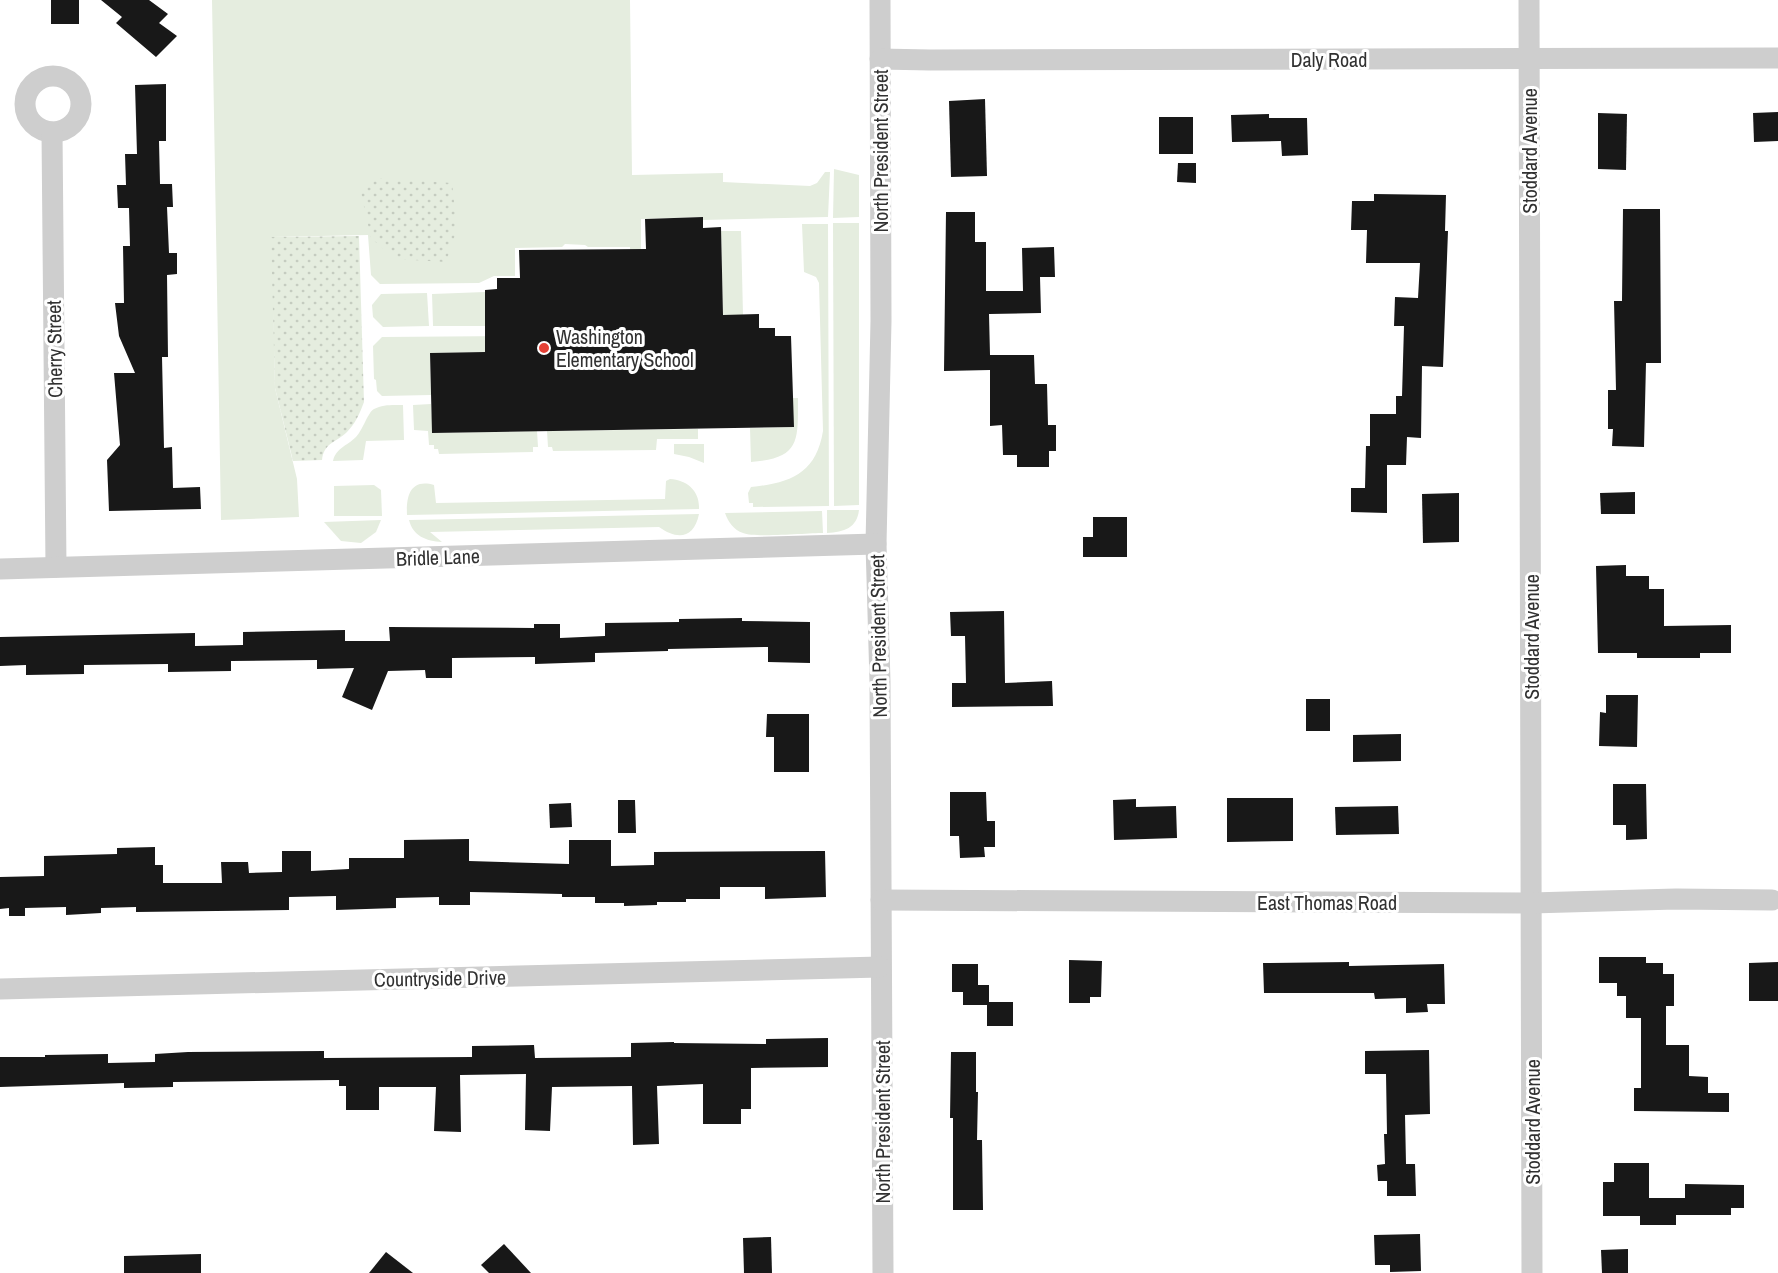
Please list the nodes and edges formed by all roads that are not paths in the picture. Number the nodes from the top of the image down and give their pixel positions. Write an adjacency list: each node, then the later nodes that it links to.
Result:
1 (880, 0): 4 (street, North President Street)
2 (1529, 0): 5 (street, Stoddard Avenue)
3 (1778, 58): 5 (street, Daly Road)
4 (880, 59): 5 (street, Daly Road); 7 (street, North President Street)
5 (1529, 59): 12 (street, Stoddard Avenue)
6 (52, 132): 8 (street, Cherry Street)
7 (876, 544): 8 (street, Bridle Lane); 10 (street, North President Street)
8 (56, 567): 9 (street, Bridle Lane)
9 (0, 568)
10 (881, 900): 12 (street, East Thomas Road); 13 (street, North President Street)
11 (1772, 900): 12 (street, East Thomas Road)
12 (1531, 903): 16 (street, Stoddard Avenue)
13 (880, 968): 14 (street, Countryside Drive); 15 (street, North President Street)
14 (0, 989)
15 (883, 1273)
16 (1532, 1273)

